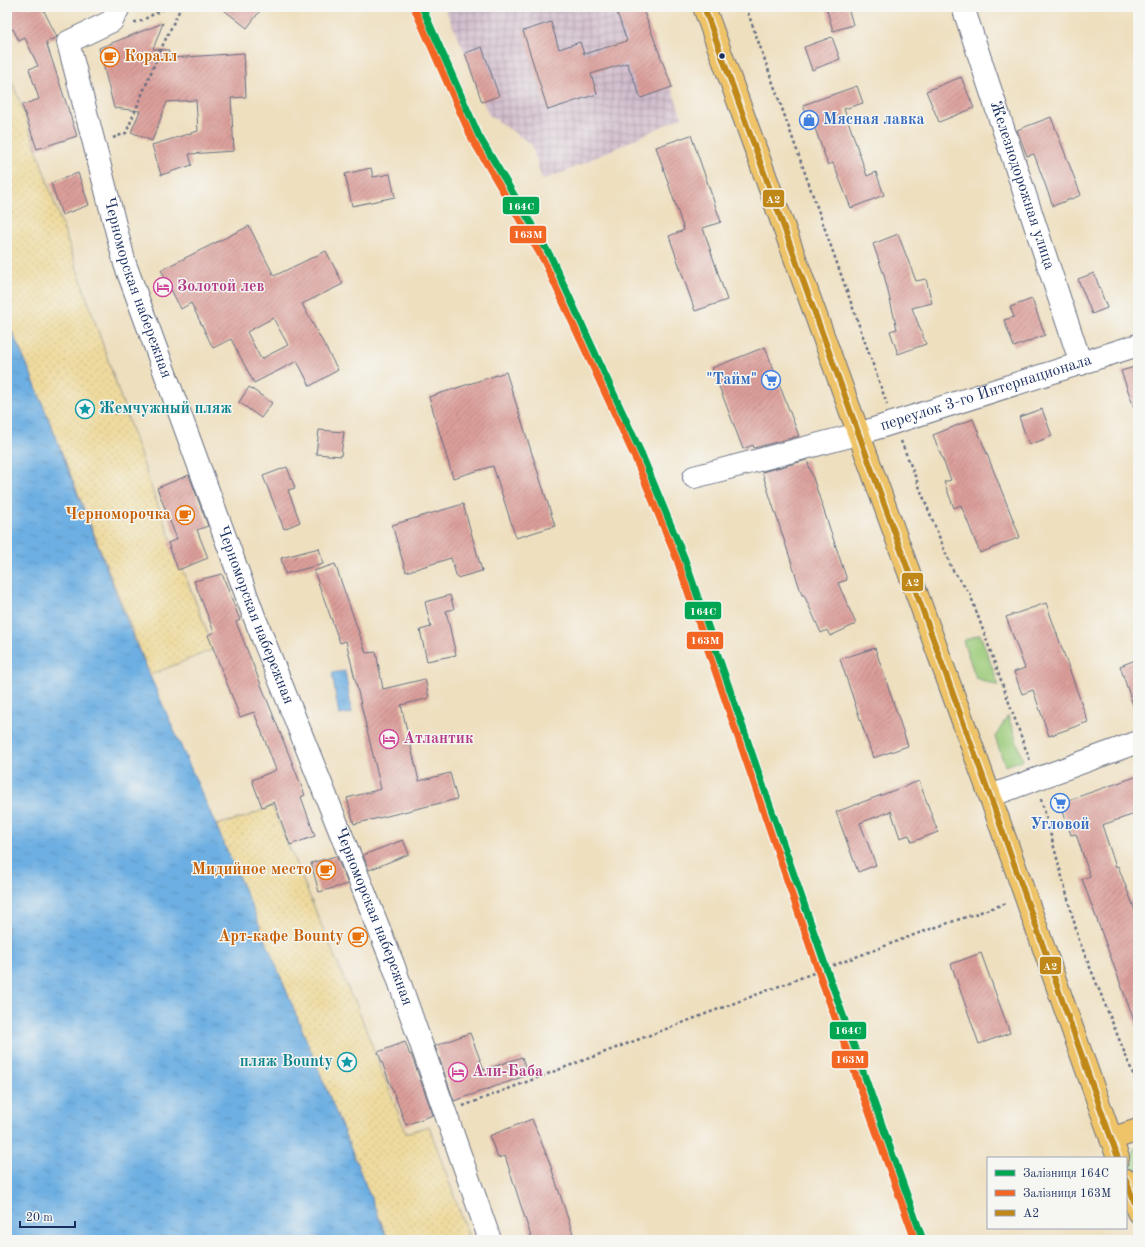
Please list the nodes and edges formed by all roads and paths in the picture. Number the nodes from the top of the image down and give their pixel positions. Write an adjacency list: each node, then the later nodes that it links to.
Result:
1 (167, 7): 6 (path)
2 (181, 7): 7 (path)
3 (704, 7): 11 (main road)
4 (746, 7): 10 (path)
5 (963, 7): 9 (street, Железнодорожная улица)
6 (115, 14): 7 (street, Черноморская набережная)
7 (94, 144): 18 (street, Черноморская набережная)
8 (1138, 345): 9 (street, переулок 3-го Интернационала)
9 (1080, 364): 10 (street, переулок 3-го Интернационала)
10 (894, 423): 11 (street, переулок 3-го Интернационала); 14 (path)
11 (858, 434): 12 (street, переулок 3-го Интернационала); 15 (main road)
12 (694, 477)
13 (1138, 742): 14 (street)
14 (1036, 780): 15 (street); 17 (path)
15 (990, 796): 16 (main road)
16 (1025, 897): 18 (path); 20 (main road)
17 (1138, 1086)
18 (446, 1113): 23 (street, Черноморская набережная)
19 (1138, 1130): 20 (main road)
20 (1114, 1149)
21 (1127, 1183): 22 (main road)
22 (1138, 1212)
23 (490, 1240)

